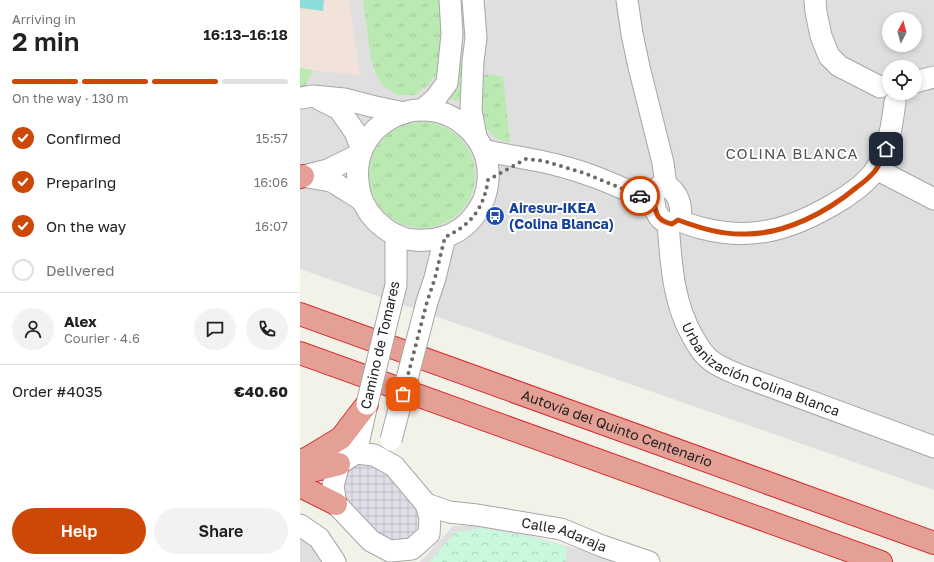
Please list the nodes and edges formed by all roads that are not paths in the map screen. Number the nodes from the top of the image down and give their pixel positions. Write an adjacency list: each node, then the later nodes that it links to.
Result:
1 (450, 0): 14 (street)
2 (473, 0): 15 (street)
3 (627, 0): 21 (street)
4 (815, 0): 7 (street)
5 (934, 77): 6 (street)
6 (922, 80)
7 (882, 82)
8 (882, 87): 10 (street)
9 (307, 97): 14 (street); 16 (street)
10 (882, 97)
11 (884, 100): 12 (street)
12 (896, 100)
13 (899, 100): 18 (street)
14 (413, 111): 15 (street); 16 (street)
15 (480, 144): 17 (street); 20 (street)
16 (361, 152): 19 (street); 23 (street)
17 (526, 159): 20 (street); 21 (street)
18 (876, 170): 22 (street); 24 (street)
19 (301, 177): 23 (street)
20 (488, 180): 26 (street)
21 (660, 193): 24 (street, Urbanización Colina Blanca)
22 (934, 199)
23 (362, 200): 25 (street)
24 (673, 222): 30 (street, Urbanización Colina Blanca)
25 (396, 235): 26 (street); 29 (street, Camino de Tomares, bridge)
26 (445, 237): 33 (street, bridge)
27 (304, 314): 42 (highway, Autovía del Quinto Centenario)
28 (300, 353): 47 (highway)
29 (367, 404): 31 (street, Camino de Tomares); 32 (highway)
30 (934, 447)
31 (347, 459): 33 (street); 34 (highway); 36 (street)
32 (300, 460)
33 (394, 466): 37 (street)
34 (300, 470)
35 (300, 486): 36 (highway)
36 (336, 504): 41 (street)
37 (426, 504): 38 (street, Calle Adaraja); 40 (street)
38 (477, 515): 40 (street); 46 (street, Calle Adaraja)
39 (300, 525): 44 (street)
40 (429, 534): 43 (street)
41 (371, 541): 43 (street); 45 (street)
42 (934, 543)
43 (409, 556)
44 (335, 562)
45 (374, 562)
46 (649, 562)
47 (880, 562)

